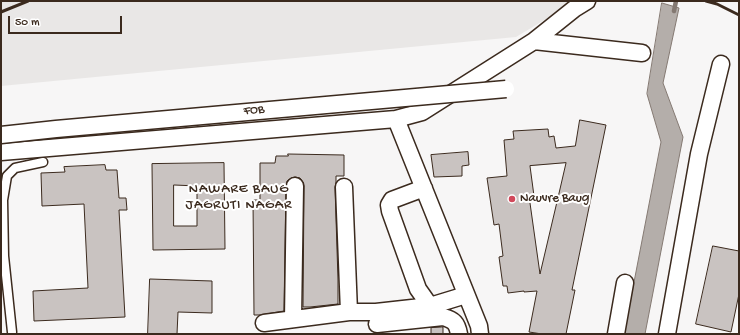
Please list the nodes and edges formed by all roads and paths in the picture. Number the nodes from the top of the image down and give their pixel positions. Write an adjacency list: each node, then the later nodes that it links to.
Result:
1 (586, 1): 2 (street)
2 (534, 41): 3 (street); 6 (street)
3 (642, 53)
4 (720, 64): 25 (street)
5 (506, 89): 7 (street, FOB, bridge)
6 (396, 119): 8 (street); 12 (street)
7 (1, 135)
8 (1, 152)
9 (43, 162): 13 (lane)
10 (295, 186): 18 (street)
11 (344, 187): 17 (street)
12 (424, 188): 15 (street); 16 (street)
13 (3, 256): 21 (lane)
14 (625, 283): 24 (street)
15 (466, 295): 16 (street); 23 (street)
16 (430, 306): 20 (street)
17 (349, 312): 18 (street); 20 (street)
18 (293, 319): 19 (street)
19 (264, 323)
20 (377, 323): 22 (street)
21 (12, 332)
22 (458, 334)
23 (480, 334)
24 (616, 334)
25 (667, 334)

